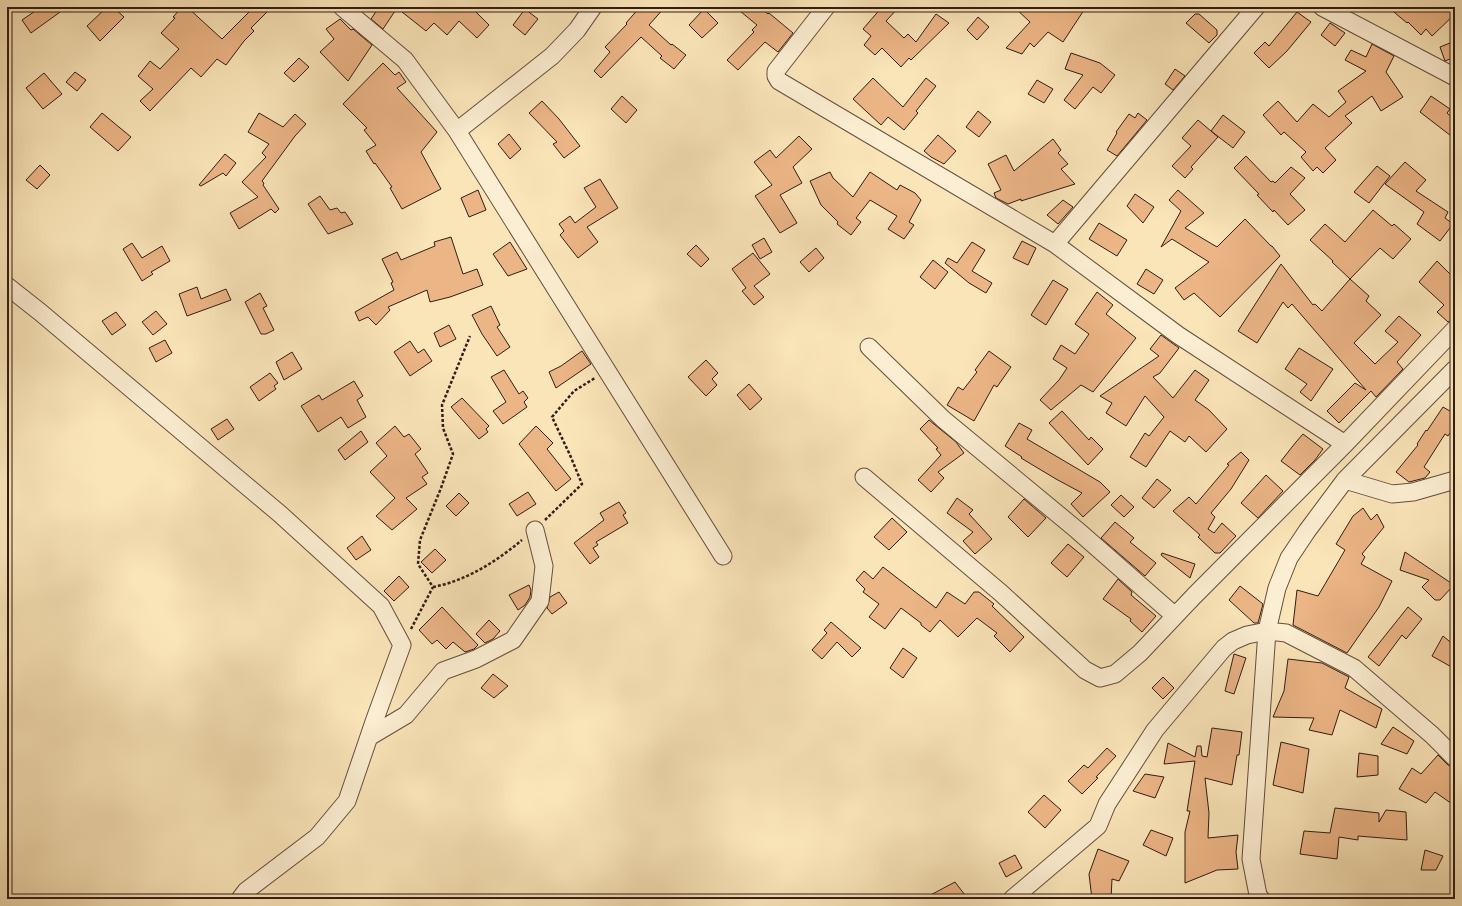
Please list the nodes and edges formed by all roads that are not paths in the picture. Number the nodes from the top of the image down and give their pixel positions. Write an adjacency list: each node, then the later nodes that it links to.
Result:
1 (342, 7): 7 (street)
2 (593, 7): 7 (street)
3 (826, 7): 8 (street)
4 (1256, 7): 8 (street)
5 (1322, 7): 6 (street)
6 (1455, 77)
7 (457, 131): 18 (street)
8 (1055, 244): 13 (street)
9 (7, 286): 21 (street)
10 (1455, 329): 13 (street)
11 (869, 347): 19 (street)
12 (1455, 369): 15 (street)
13 (1344, 444): 19 (street)
14 (864, 477): 19 (street)
15 (1346, 480): 16 (street); 20 (street)
16 (1455, 480)
17 (535, 530): 21 (street)
18 (723, 556)
19 (1175, 616)
20 (1267, 631): 22 (street); 24 (street); 25 (street)
21 (369, 737): 23 (street)
22 (1455, 758)
23 (240, 899)
24 (1012, 899)
25 (1261, 899)

